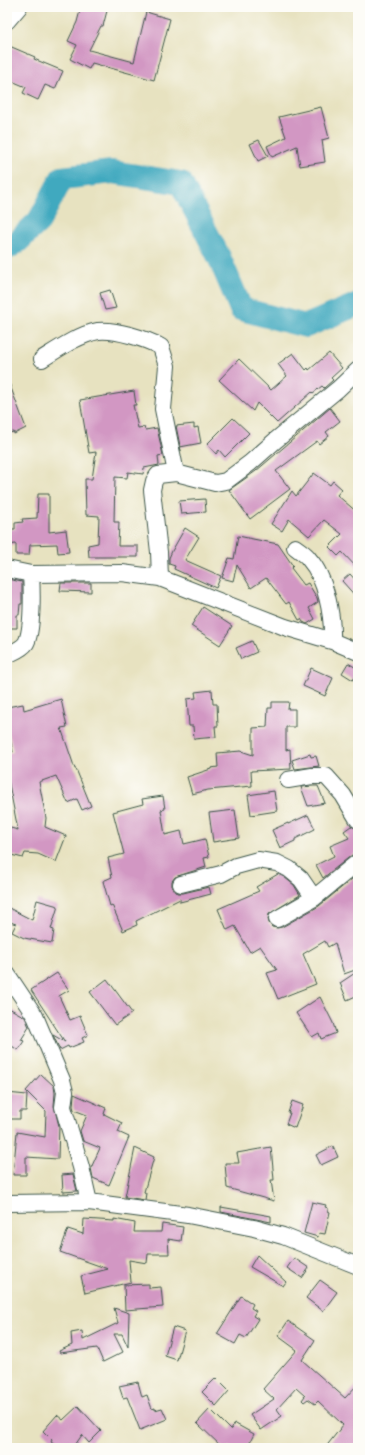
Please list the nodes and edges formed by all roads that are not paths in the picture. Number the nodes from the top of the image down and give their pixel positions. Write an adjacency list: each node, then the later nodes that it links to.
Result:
1 (19, 7): 2 (street)
2 (7, 21)
3 (42, 359): 5 (street)
4 (358, 370): 5 (street)
5 (176, 473): 9 (street)
6 (295, 547): 10 (street)
7 (7, 569): 8 (street)
8 (31, 574): 9 (street); 12 (street)
9 (160, 578): 10 (street)
10 (332, 641): 11 (street)
11 (358, 652)
12 (7, 655)
13 (288, 780): 14 (street)
14 (358, 820)
15 (358, 862): 17 (street)
16 (181, 884): 17 (street)
17 (314, 898): 18 (street)
18 (277, 919)
19 (7, 974): 20 (street)
20 (90, 1202): 21 (street); 22 (street)
21 (7, 1203)
22 (358, 1266)

